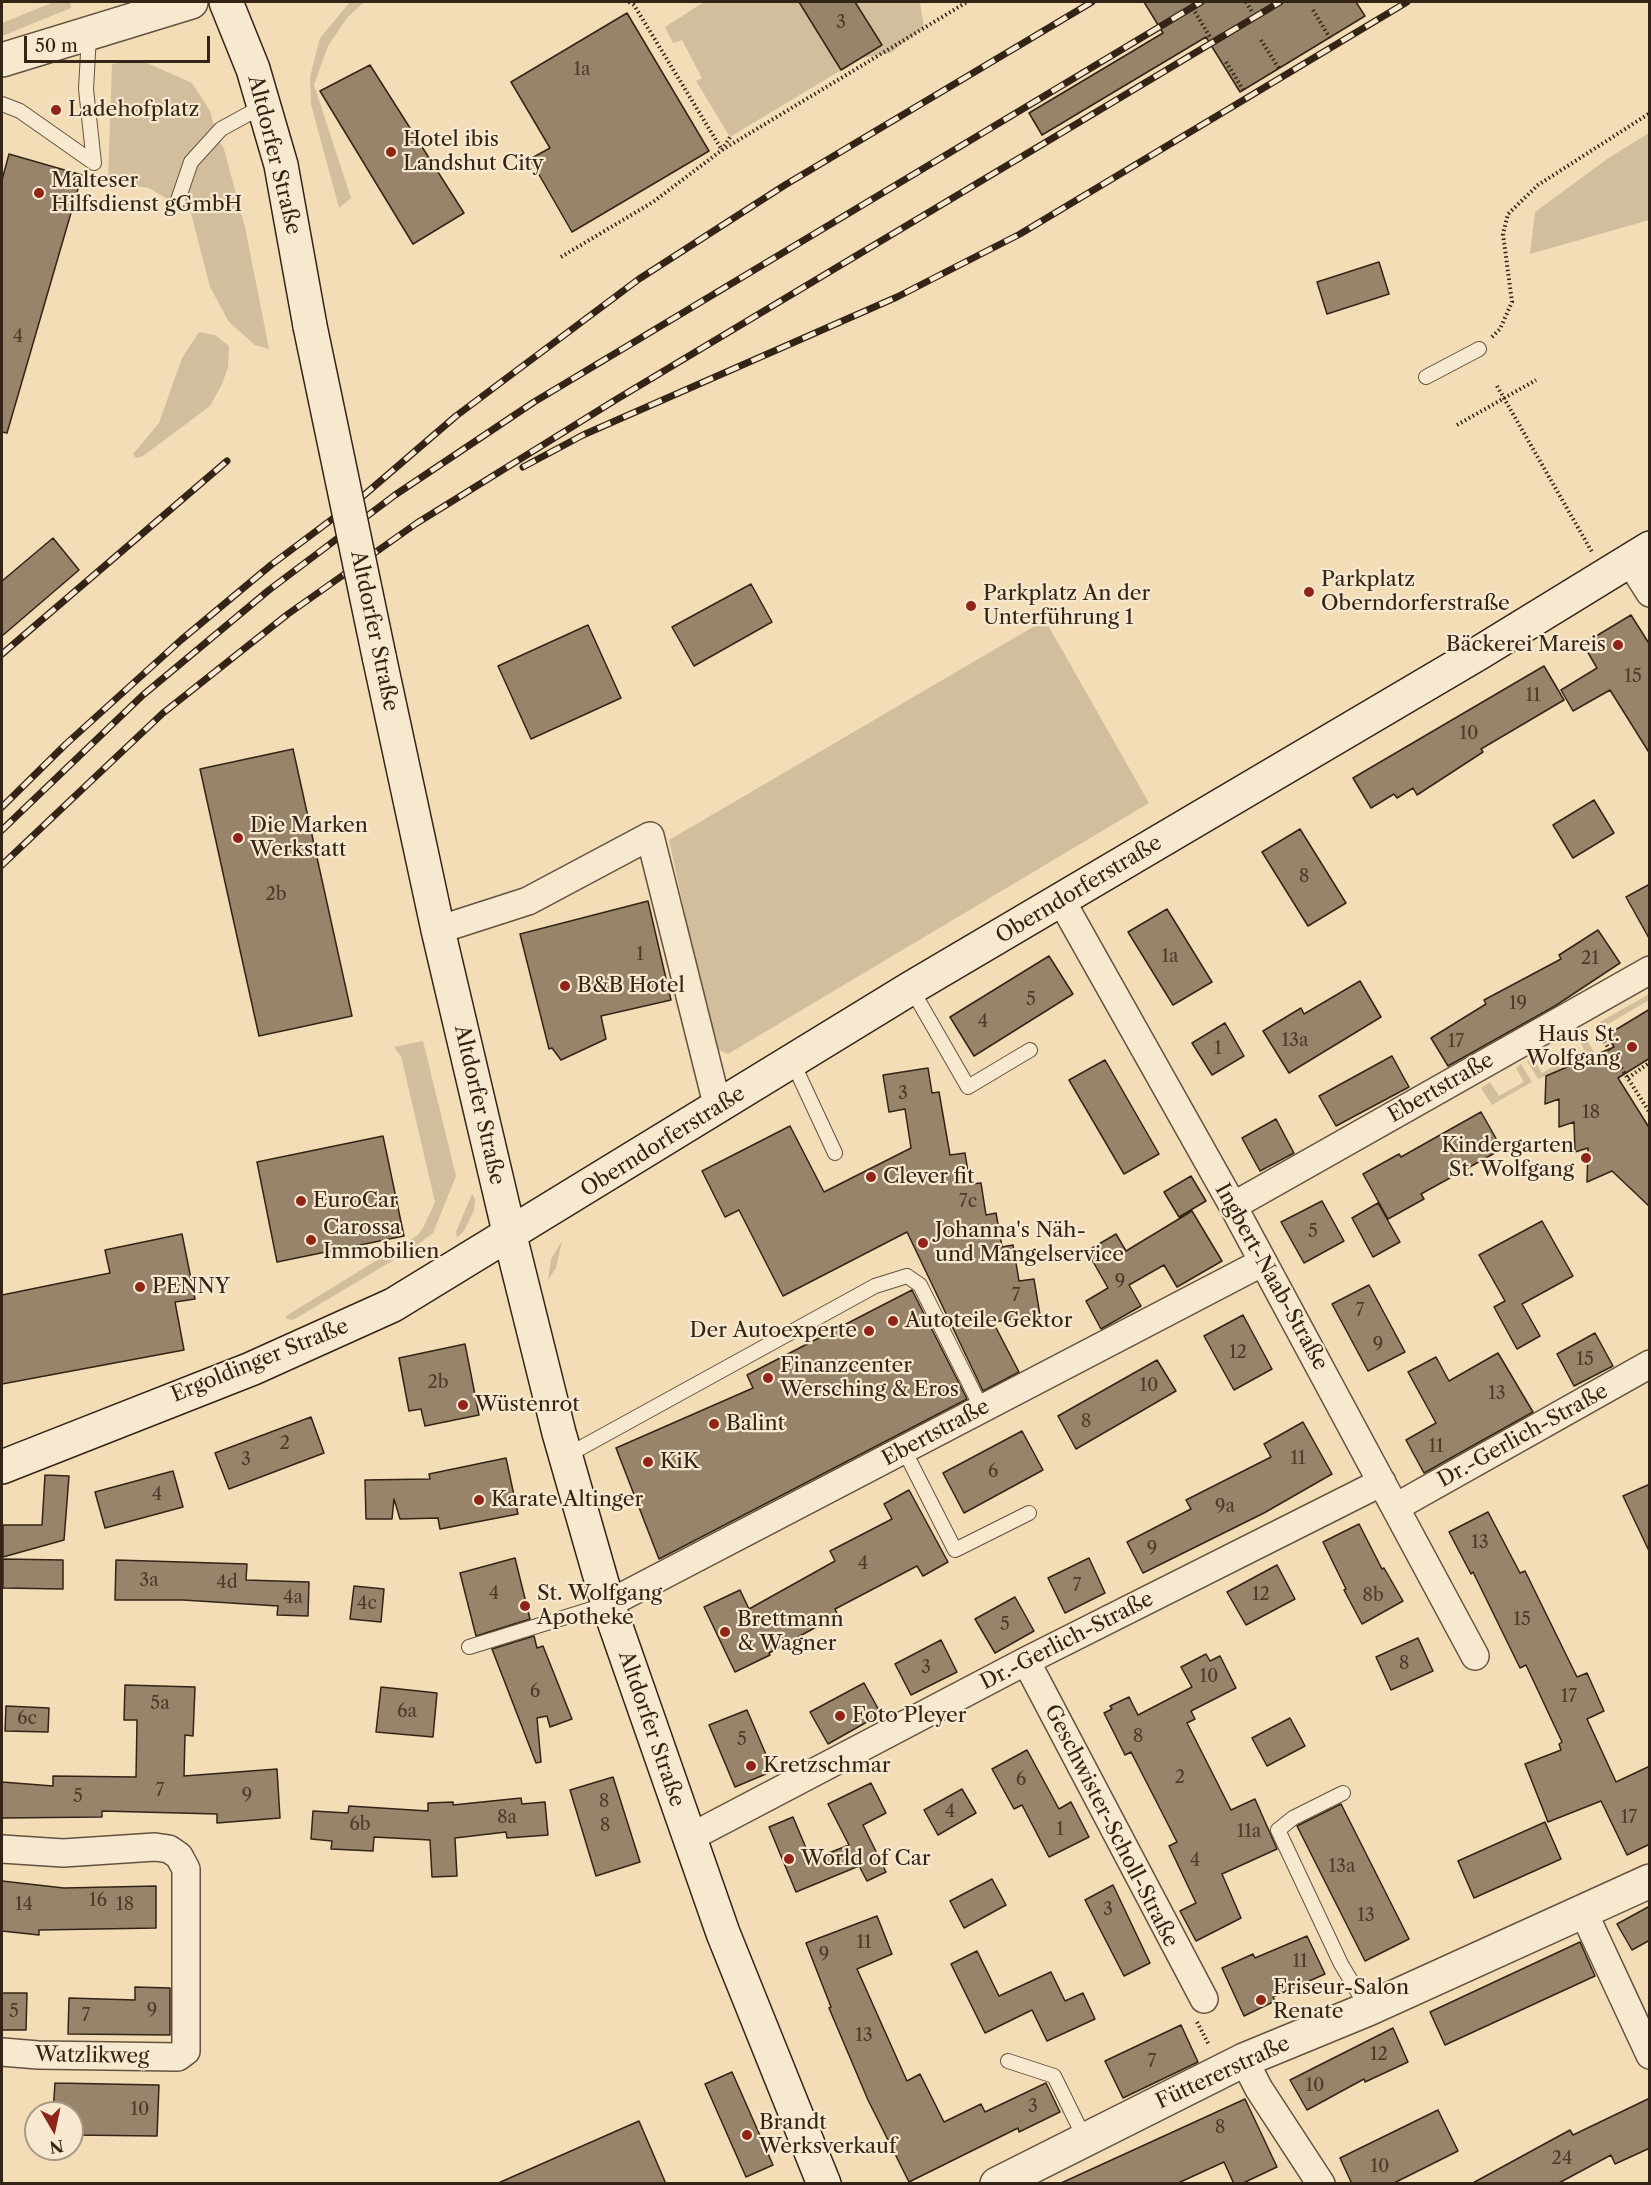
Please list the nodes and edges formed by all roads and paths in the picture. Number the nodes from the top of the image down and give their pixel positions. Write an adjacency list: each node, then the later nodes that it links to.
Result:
1 (191, 2): 10 (main road)
2 (226, 2): 19 (main road, Altdorfer Straße)
3 (629, 2): 22 (path)
4 (968, 2): 22 (path)
5 (1246, 2): 6 (path); 9 (path)
6 (1240, 4)
7 (1313, 10): 13 (path)
8 (1195, 12): 11 (path)
9 (1252, 12)
10 (89, 35): 14 (main road); 18 (lane)
11 (1210, 37)
12 (1262, 40): 16 (path)
13 (1331, 40)
14 (2, 60)
15 (1226, 62): 17 (path)
16 (1280, 69)
17 (1244, 91)
18 (2, 104)
19 (265, 105): 23 (lane); 35 (main road, Altdorfer Straße, bridge)
20 (1650, 113): 25 (path)
21 (730, 137): 22 (path)
22 (722, 150): 24 (path)
23 (177, 203)
24 (561, 257)
25 (1479, 349): 26 (lane)
26 (1426, 377)
27 (1536, 380): 29 (path)
28 (1497, 386): 29 (path)
29 (1504, 398): 30 (path); 31 (path)
30 (1457, 425)
31 (1593, 554)
32 (1639, 554): 33 (street); 34 (main road, Oberndorferstraße)
33 (1650, 593)
34 (1061, 900): 37 (main road, Oberndorferstraße); 46 (street, Ingbert-Naab-Straße)
35 (438, 930): 43 (street); 47 (main road, Altdorfer Straße)
36 (1650, 970): 38 (street, Ebertstraße)
37 (911, 988): 39 (lane); 41 (main road, Oberndorferstraße)
38 (1583, 1008): 42 (path); 46 (street, Ebertstraße)
39 (1030, 1050)
40 (1650, 1062): 42 (path)
41 (793, 1063): 43 (main road, Oberndorferstraße); 45 (lane)
42 (1628, 1078): 44 (path)
43 (718, 1108): 47 (main road, Oberndorferstraße)
44 (1650, 1113)
45 (834, 1153)
46 (1233, 1206): 48 (street, Ingbert-Naab-Straße)
47 (510, 1236): 52 (main road, Altdorfer Straße); 53 (main road, Ergoldinger Straße)
48 (1263, 1262): 50 (street, Ebertstraße); 54 (street, Ingbert-Naab-Straße)
49 (1650, 1364): 55 (street, Dr.-Gerlich-Straße)
50 (982, 1409): 51 (street, Ebertstraße); 52 (lane)
51 (904, 1450): 56 (lane); 57 (street, Ebertstraße)
52 (566, 1456): 57 (main road, Altdorfer Straße)
53 (3, 1462)
54 (1382, 1482): 55 (street, Ingbert-Naab-Straße); 60 (street, Dr.-Gerlich-Straße)
55 (1396, 1507): 59 (street, Ingbert-Naab-Straße)
56 (1029, 1513)
57 (608, 1604): 58 (lane); 62 (main road, Altdorfer Straße)
58 (469, 1647)
59 (1475, 1656)
60 (1026, 1661): 62 (street, Dr.-Gerlich-Straße); 66 (street, Geschwister-Scholl-Straße)
61 (1342, 1793): 67 (lane)
62 (689, 1838): 73 (main road, Altdorfer Straße)
63 (2, 1850): 68 (street, Watzlikweg)
64 (1650, 1881): 65 (main road, Füttererstraße)
65 (1583, 1911): 67 (main road, Füttererstraße); 69 (street)
66 (1202, 1995): 71 (path)
67 (1368, 2008): 71 (main road, Füttererstraße)
68 (2, 2052)
69 (1650, 2055)
70 (1008, 2061): 72 (lane)
71 (1233, 2066): 72 (main road, Füttererstraße); 75 (street)
72 (1085, 2139): 74 (main road, Füttererstraße)
73 (824, 2184)
74 (997, 2184)
75 (1321, 2184)

